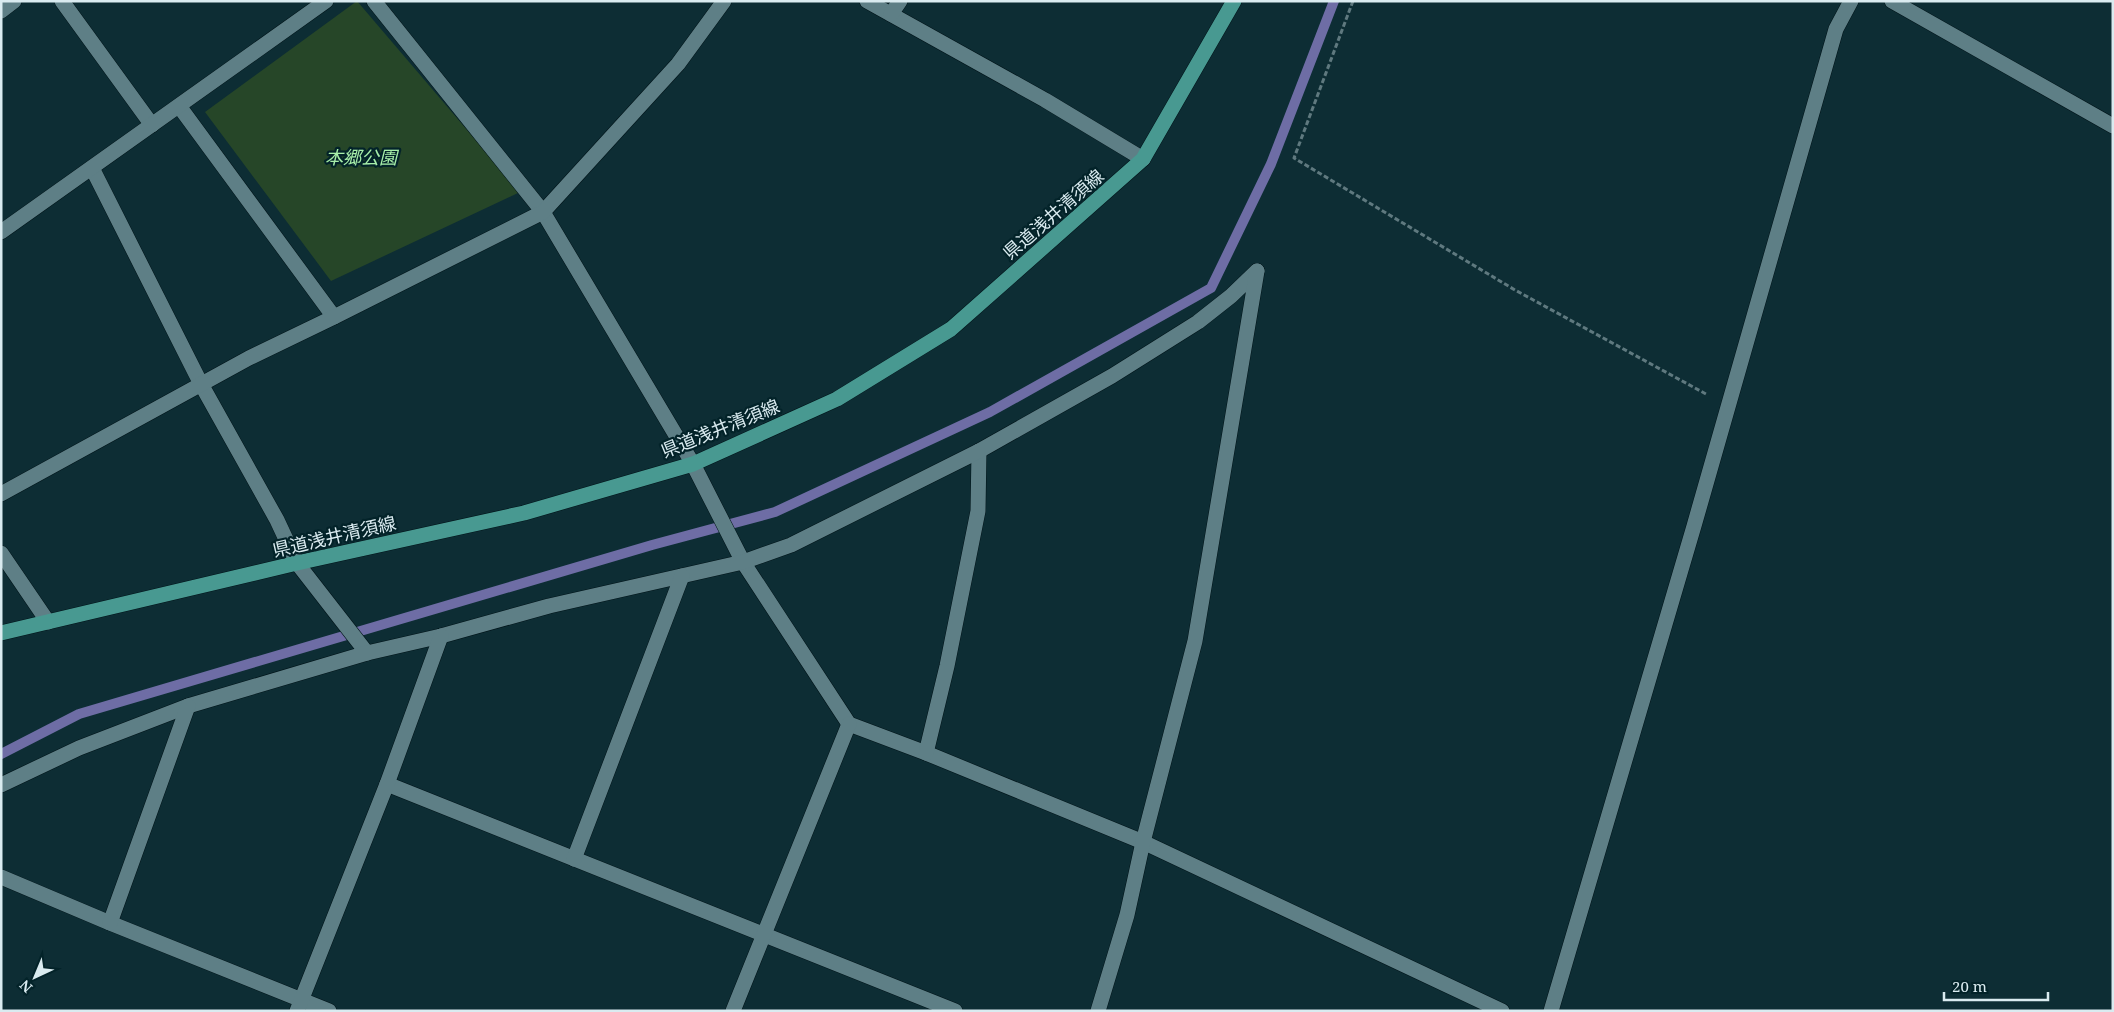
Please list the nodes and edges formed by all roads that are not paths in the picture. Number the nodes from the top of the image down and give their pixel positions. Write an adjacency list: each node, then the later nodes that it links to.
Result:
1 (14, 1): 11 (street)
2 (62, 1): 14 (street)
3 (326, 1): 13 (street)
4 (374, 1): 18 (street)
5 (724, 1): 18 (street)
6 (868, 1): 12 (street)
7 (900, 1): 12 (street)
8 (1234, 1): 16 (main road, 県道浅井清須線)
9 (1851, 1): 49 (street)
10 (1892, 1): 15 (street)
11 (1, 11)
12 (891, 14): 16 (street)
13 (179, 106): 14 (street); 20 (street)
14 (152, 125): 17 (street)
15 (2113, 126)
16 (1143, 159): 23 (main road, 県道浅井清須線)
17 (92, 168): 19 (street); 21 (street)
18 (543, 212): 20 (street); 23 (street)
19 (1, 232)
20 (334, 318): 21 (street)
21 (201, 384): 24 (street); 27 (street)
22 (979, 451): 26 (street); 35 (street); 38 (street)
23 (693, 464): 26 (street); 27 (main road, 県道浅井清須線)
24 (1, 494)
25 (1, 553): 29 (street)
26 (743, 562): 28 (street); 34 (street)
27 (297, 563): 29 (main road, 県道浅井清須線); 32 (street)
28 (682, 576): 31 (street); 39 (street)
29 (48, 622): 30 (main road, 県道浅井清須線)
30 (1, 633)
31 (441, 636): 32 (street); 36 (street)
32 (364, 649): 33 (street)
33 (188, 706): 37 (street); 41 (street)
34 (849, 724): 35 (street); 42 (street)
35 (926, 753): 38 (street)
36 (387, 784): 39 (street); 43 (street)
37 (1, 785)
38 (1143, 842): 47 (street); 48 (street)
39 (574, 859): 42 (street)
40 (1, 876): 41 (street)
41 (110, 923): 43 (street)
42 (764, 935): 45 (street); 46 (street)
43 (300, 1005): 44 (street)
44 (329, 1011)
45 (733, 1011)
46 (955, 1011)
47 (1098, 1011)
48 (1502, 1011)
49 (1551, 1011)

